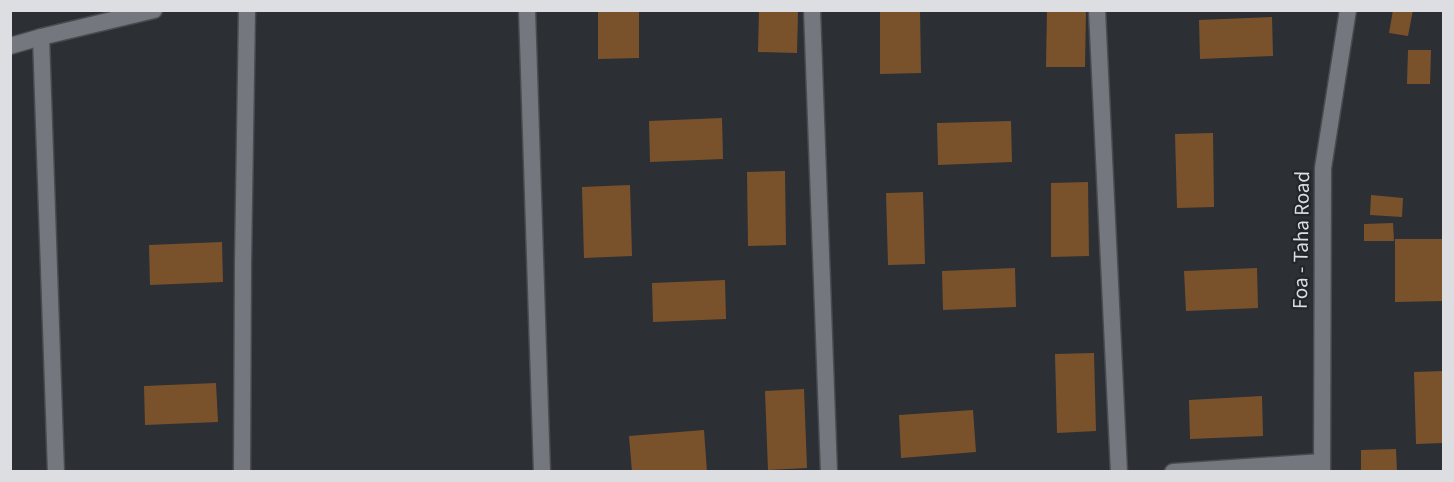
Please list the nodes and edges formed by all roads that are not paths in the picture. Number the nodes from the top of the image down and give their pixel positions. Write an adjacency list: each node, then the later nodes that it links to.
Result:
1 (154, 10): 7 (street)
2 (247, 10): 11 (street)
3 (527, 10): 12 (street)
4 (812, 10): 13 (street)
5 (1097, 10): 14 (street)
6 (1348, 10): 9 (street, Foa - Taha Road)
7 (41, 37): 8 (street); 10 (street)
8 (10, 46)
9 (1322, 467): 15 (street)
10 (56, 471)
11 (242, 471)
12 (542, 471)
13 (829, 471)
14 (1119, 471)
15 (1173, 471)

